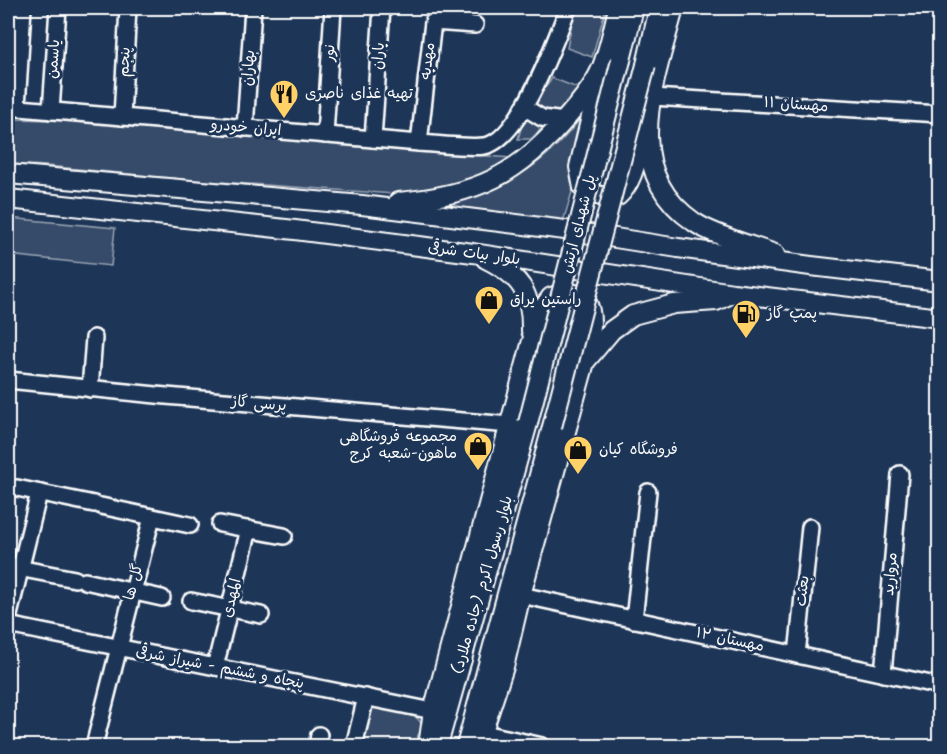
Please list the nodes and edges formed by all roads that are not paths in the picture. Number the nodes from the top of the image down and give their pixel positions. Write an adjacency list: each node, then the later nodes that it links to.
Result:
1 (23, 8): 18 (street)
2 (57, 8): 19 (street, یاسمن)
3 (128, 8): 21 (street, پنجم)
4 (253, 8): 24 (street, بهاران)
5 (333, 8): 25 (street, نور)
6 (382, 8): 26 (street, یاران)
7 (568, 8): 17 (street)
8 (608, 8): 14 (street)
9 (618, 8): 14 (main road)
10 (634, 8): 15 (main road)
11 (658, 8): 42 (main road, پل شهدای ارتش, bridge)
12 (674, 8): 16 (main road)
13 (476, 25): 27 (street, مهدیه)
14 (614, 26): 15 (main road)
15 (612, 62): 22 (main road); 23 (main road); 41 (main road, پل شهدای ارتش, bridge)
16 (652, 97): 20 (street, مهستان ۱۱); 23 (main road)
17 (524, 106): 22 (street); 27 (street, ایران خودرو)
18 (12, 107): 19 (street, ایران خودرو)
19 (51, 111): 21 (street, ایران خودرو)
20 (939, 114)
21 (122, 117): 24 (street, ایران خودرو)
22 (564, 121): 30 (main road)
23 (647, 122): 32 (main road)
24 (245, 128): 25 (street, ایران خودرو)
25 (325, 135): 26 (street, ایران خودرو)
26 (373, 139): 27 (street, ایران خودرو)
27 (419, 143)
28 (8, 174): 30 (main road)
29 (8, 199): 31 (main road, بلوار بیات شرقی)
30 (362, 205): 32 (main road)
31 (473, 253): 34 (main road, بلوار بیات شرقی); 37 (main road)
32 (811, 266): 33 (main road)
33 (939, 281)
34 (733, 293): 35 (main road, بلوار بیات شرقی); 38 (main road)
35 (939, 318)
36 (94, 338): 40 (street)
37 (531, 349): 38 (main road); 41 (main road)
38 (585, 362): 55 (main road)
39 (8, 380): 40 (street, پرسی گاز)
40 (90, 388): 41 (street, پرسی گاز)
41 (519, 424): 69 (main road); 74 (main road, بلوار رسول اکرم (جاده ملارد))
42 (552, 427): 70 (main road, بلوار رسول اکرم (جاده ملارد))
43 (900, 474): 66 (street, مروارید)
44 (17, 488): 46 (street)
45 (648, 492): 61 (street)
46 (39, 494): 47 (street); 53 (street)
47 (152, 517): 49 (street); 54 (street, گل ها)
48 (220, 524): 51 (street)
49 (190, 525)
50 (810, 527): 64 (street, بعثت)
51 (249, 529): 52 (street); 58 (street, المهدی)
52 (284, 536)
53 (14, 567): 54 (street); 60 (street)
54 (132, 591): 56 (street); 63 (street, گل ها)
55 (521, 595): 61 (street, مهستان ۱۲); 70 (main road)
56 (162, 598)
57 (191, 601): 58 (street)
58 (230, 609): 59 (street); 65 (street, المهدی)
59 (261, 615)
60 (8, 619)
61 (634, 620): 64 (street, مهستان ۱۲)
62 (8, 625): 63 (street, پنجاه و ششم - شیراز شرقی)
63 (118, 647): 65 (street, پنجاه و ششم - شیراز شرقی); 71 (street, گل ها)
64 (797, 655): 66 (street, مهستان ۱۲)
65 (216, 667): 68 (street, پنجاه و ششم - شیراز شرقی)
66 (883, 674): 67 (street, مهستان ۱۲)
67 (939, 686)
68 (366, 697): 69 (street, پنجاه و ششم - شیراز شرقی); 72 (street)
69 (433, 711): 73 (main road)
70 (474, 743): 75 (street)
71 (94, 747)
72 (354, 747)
73 (428, 747)
74 (438, 747)
75 (542, 747)

